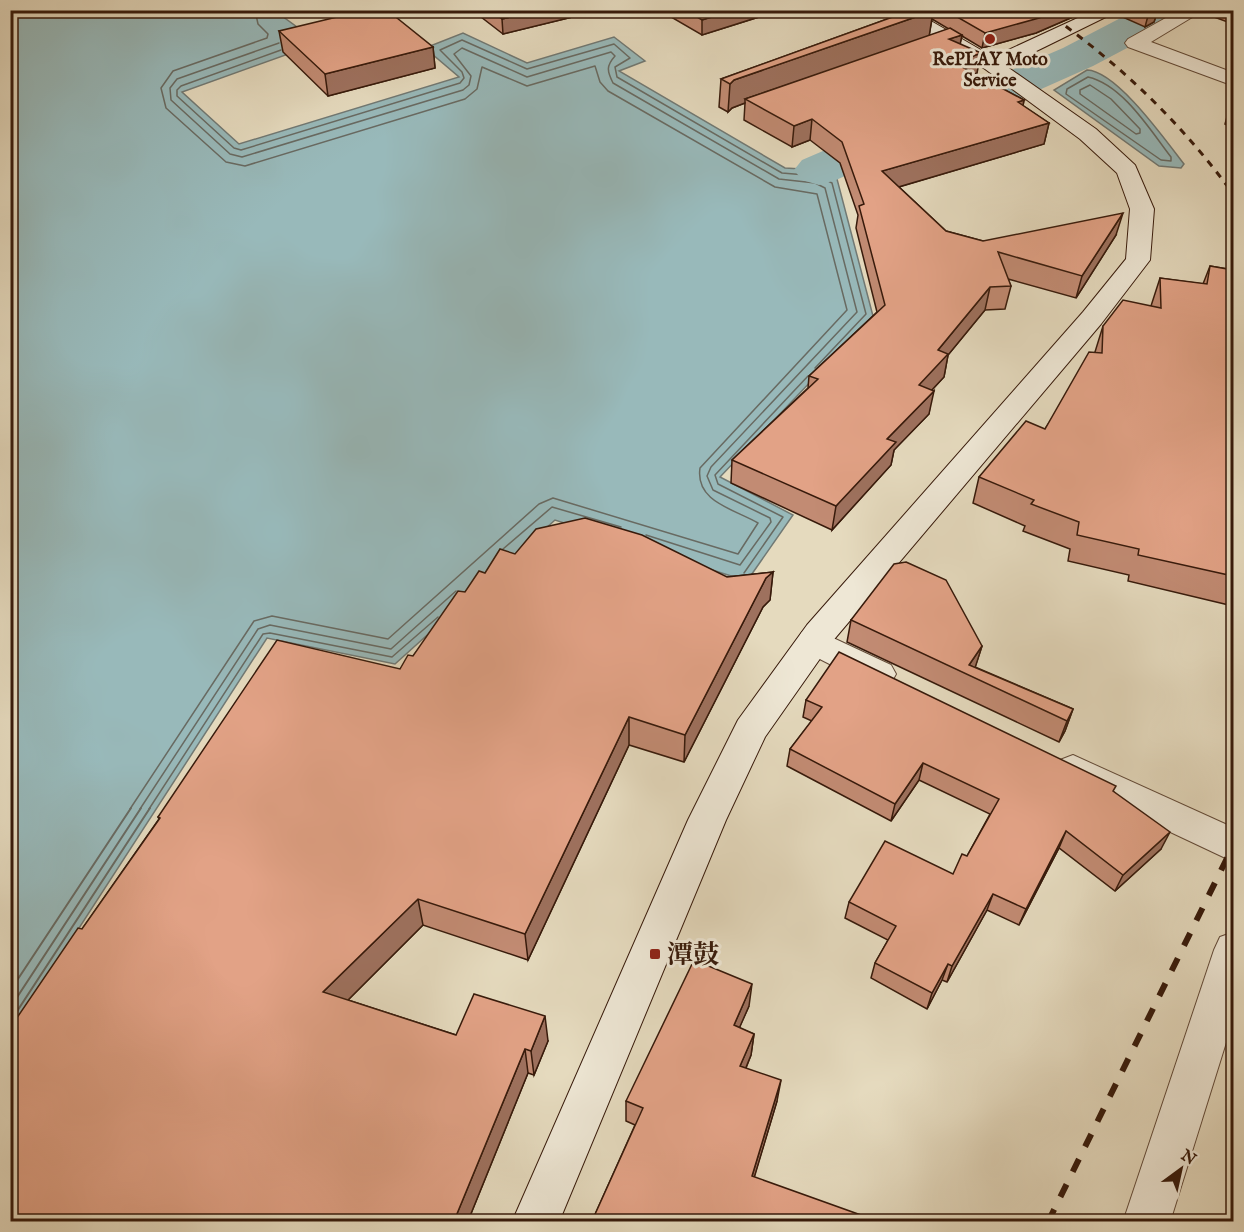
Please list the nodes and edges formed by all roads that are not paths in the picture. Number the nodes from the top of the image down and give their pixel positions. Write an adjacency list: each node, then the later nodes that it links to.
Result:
1 (898, 10): 4 (street)
2 (1111, 10): 6 (street)
3 (1195, 10): 7 (street)
4 (948, 39): 5 (street); 6 (street)
5 (926, 47)
6 (992, 65): 8 (street)
7 (1233, 80)
8 (813, 641): 9 (street); 13 (street)
9 (907, 688)
10 (1042, 754): 11 (street)
11 (1233, 846)
12 (1233, 950): 14 (street)
13 (535, 1221)
14 (1146, 1221)

